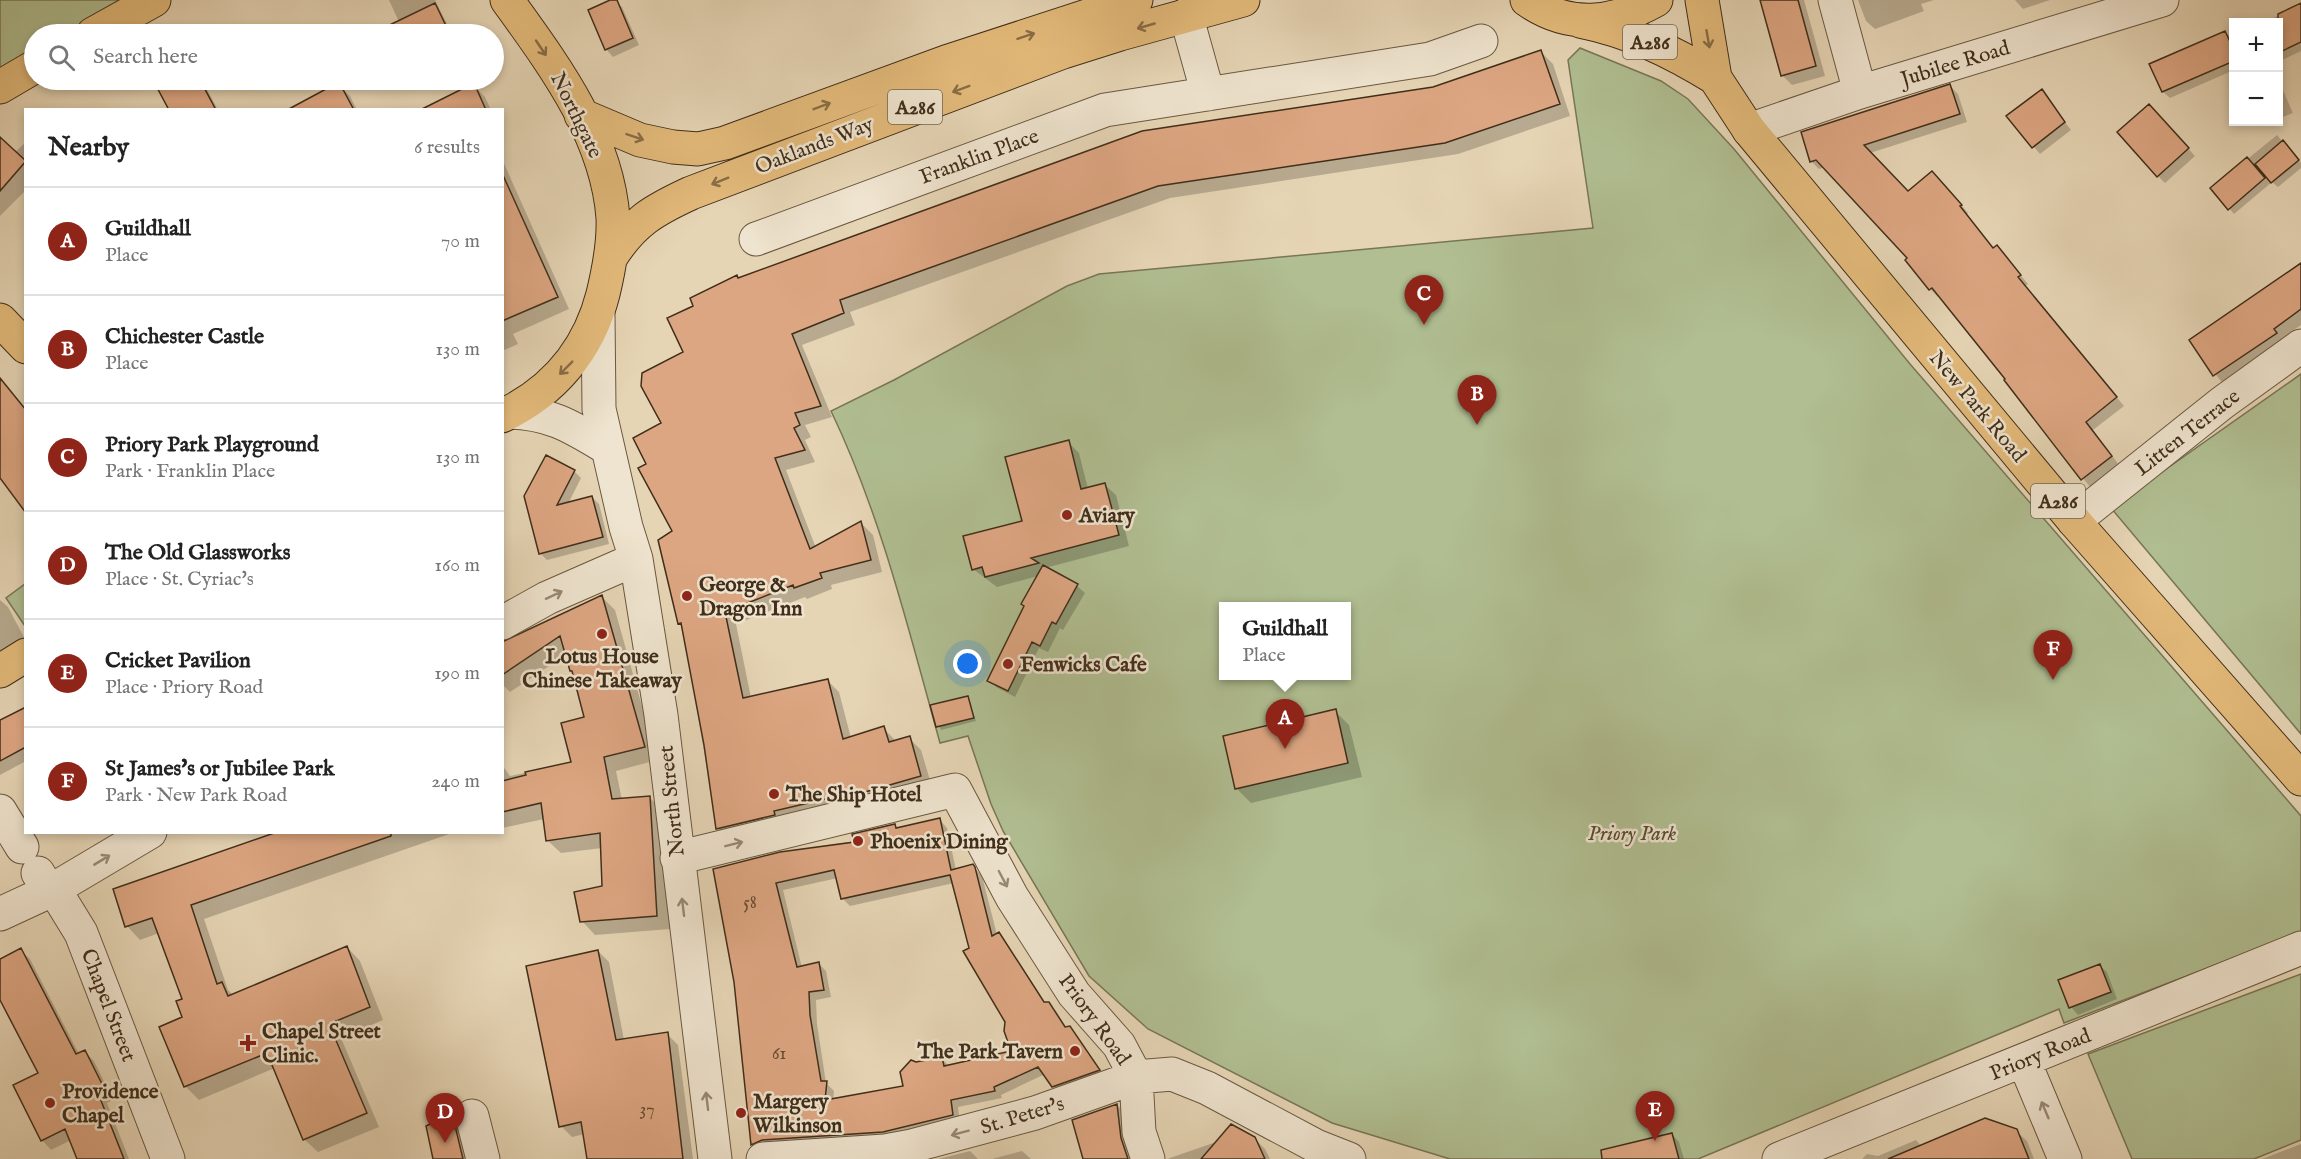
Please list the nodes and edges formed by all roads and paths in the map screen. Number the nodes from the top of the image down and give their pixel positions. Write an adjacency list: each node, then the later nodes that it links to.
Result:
1 (154, 0): 12 (main road)
2 (507, 0): 19 (main road, Northgate / A286, one-way to 19)
3 (1136, 0): 19 (main road, Oaklands Way / A286, one-way to 3)
4 (1243, 0): 10 (main road, Oaklands Way / A286)
5 (1656, 0): 11 (main road)
6 (1702, 0): 15 (main road, New Park Road / A286, one-way to 15)
7 (1835, 0): 17 (street)
8 (2162, 0): 17 (street, Jubilee Road)
9 (1531, 4): 11 (main road, New Park Road)
10 (1186, 15): 18 (street); 22 (main road, Oaklands Way / A286, one-way to 22)
11 (1580, 21): 15 (main road, New Park Road / A286)
12 (111, 24)
13 (1481, 41): 18 (street, Franklin Place)
14 (24, 73): 16 (main road)
15 (1715, 78): 20 (main road, New Park Road / A286)
16 (0, 87)
17 (1860, 92): 20 (street, Jubilee Road)
18 (1208, 94): 21 (street, Franklin Place)
19 (581, 115): 22 (main road, Northgate / A286)
20 (1749, 130): 29 (main road, New Park Road / A286)
21 (756, 239)
22 (611, 257): 23 (main road, Northgate / A286)
23 (598, 314): 27 (main road, Northgate / A286, one-way to 27); 28 (street, North Street)
24 (0, 320): 25 (main road)
25 (24, 345)
26 (2301, 346): 29 (street, Litten Terrace)
27 (506, 414): 28 (street)
28 (607, 448): 30 (street, North Street)
29 (2074, 521): 34 (main road, New Park Road / A286)
30 (636, 559): 31 (street, one-way to 30); 37 (street, North Street)
31 (504, 622)
32 (24, 656): 33 (main road)
33 (0, 671)
34 (2301, 779)
35 (0, 811): 38 (street, Chapel Street)
36 (144, 834): 38 (street, one-way to 36)
37 (677, 858): 42 (street, Priory Road, one-way to 42); 46 (street, North Street, one-way to 37)
38 (38, 869): 39 (street); 44 (street, Chapel Street)
39 (0, 914)
40 (2301, 948): 41 (street, Priory Road)
41 (2024, 1061): 50 (street, Priory Road); 51 (street, one-way to 41)
42 (1136, 1077): 47 (street, St. Peter's, one-way to 47); 48 (street); 49 (street, Priory Road)
43 (472, 1116): 45 (street)
44 (168, 1159)
45 (483, 1159)
46 (715, 1159)
47 (763, 1159)
48 (1148, 1159)
49 (1349, 1159)
50 (1779, 1159)
51 (2065, 1159)

